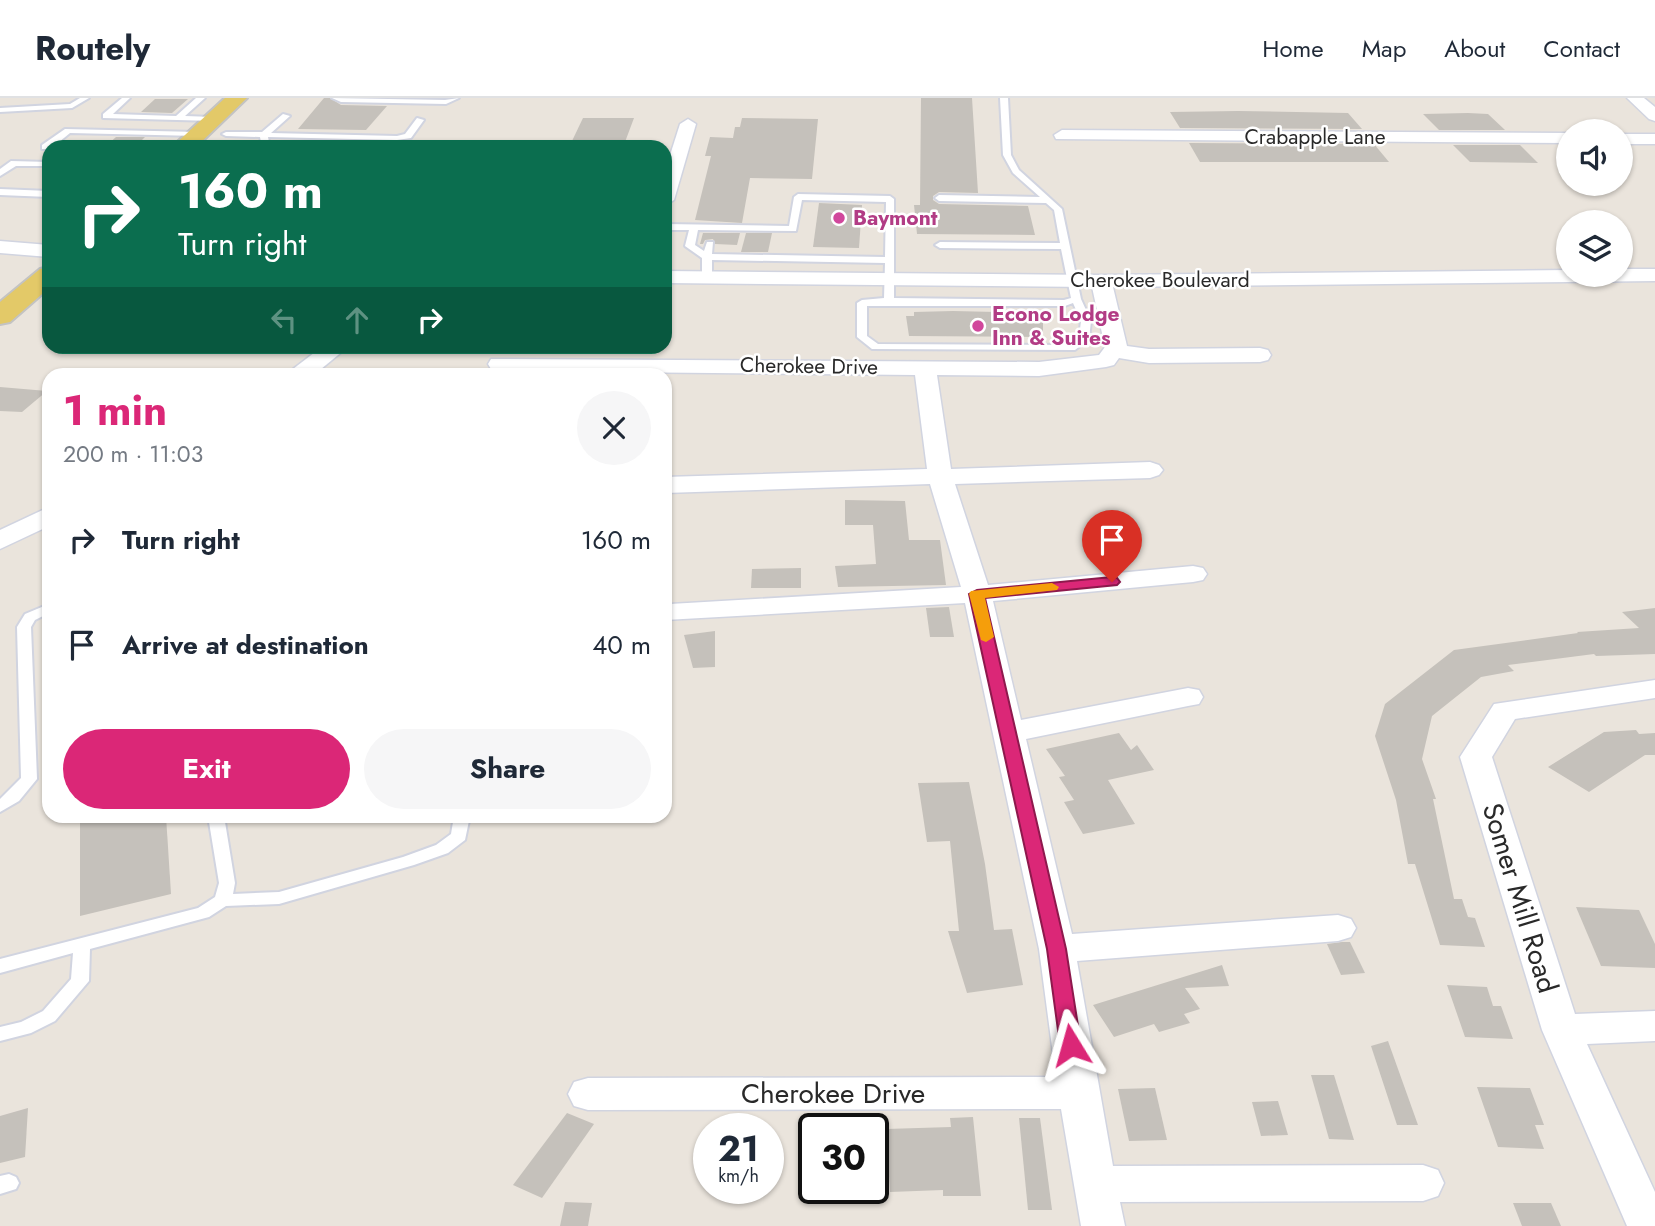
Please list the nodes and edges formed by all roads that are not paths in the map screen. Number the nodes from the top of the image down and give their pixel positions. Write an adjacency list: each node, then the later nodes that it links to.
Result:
1 (85, 98): 9 (lane)
2 (126, 98): 12 (lane)
3 (201, 98): 12 (lane)
4 (336, 98): 5 (lane)
5 (455, 98)
6 (1004, 98): 29 (lane)
7 (1635, 98): 11 (street)
8 (247, 101): 17 (main road)
9 (0, 110)
10 (286, 116): 15 (lane)
11 (1655, 116)
12 (177, 119): 17 (lane)
13 (420, 120): 15 (lane)
14 (688, 124): 24 (street)
15 (264, 135): 17 (lane); 22 (lane)
16 (1062, 135): 18 (street, Crabapple Lane)
17 (206, 136): 21 (lane)
18 (1556, 138)
19 (1633, 139): 20 (street)
20 (1655, 139)
21 (55, 140)
22 (265, 140)
23 (42, 164): 25 (lane)
24 (672, 169)
25 (0, 173)
26 (0, 192): 27 (lane)
27 (42, 194)
28 (939, 198): 29 (lane)
29 (1047, 200): 34 (lane)
30 (672, 227): 31 (lane)
31 (694, 227): 32 (lane); 37 (lane)
32 (712, 236): 37 (lane); 39 (lane)
33 (940, 245): 34 (lane)
34 (1065, 246): 45 (lane)
35 (0, 247): 36 (street)
36 (42, 250)
37 (707, 257): 39 (lane); 42 (lane)
38 (42, 259): 48 (main road)
39 (890, 270): 42 (street, Cherokee Boulevard); 45 (street, Cherokee Boulevard); 47 (lane)
40 (1655, 275): 44 (street, Cherokee Boulevard)
41 (672, 277): 42 (street, Cherokee Boulevard)
42 (707, 278)
43 (42, 279): 48 (main road)
44 (1101, 281): 45 (street, Cherokee Boulevard); 49 (street)
45 (1074, 289): 47 (lane); 47 (lane)
46 (42, 291): 48 (main road)
47 (889, 301)
48 (3, 304)
49 (1114, 351): 51 (street); 54 (street, Cherokee Drive)
50 (327, 354): 53 (street)
51 (1261, 355)
52 (499, 364): 54 (street, Cherokee Drive)
53 (309, 368)
54 (925, 368): 56 (street)
55 (1150, 470): 56 (street)
56 (940, 476): 57 (street); 61 (street)
57 (672, 485)
58 (42, 519): 59 (street)
59 (0, 541)
60 (1193, 574): 61 (street)
61 (977, 594): 63 (street); 66 (street)
62 (42, 611): 67 (lane)
63 (672, 614)
64 (1655, 689): 76 (street, Somer Mill Road)
65 (1188, 697): 66 (street)
66 (1008, 733): 73 (street)
67 (0, 807)
68 (217, 823): 70 (lane)
69 (461, 823): 70 (lane)
70 (223, 900): 72 (lane)
71 (1338, 928): 73 (street)
72 (82, 944): 74 (lane); 77 (lane)
73 (1057, 949): 78 (street)
74 (0, 966)
75 (1655, 1026): 76 (street)
76 (1561, 1030): 83 (street, Somer Mill Road)
77 (0, 1034)
78 (1078, 1093): 79 (street, Cherokee Drive); 81 (street)
79 (588, 1094)
80 (1423, 1183): 81 (street)
81 (1096, 1184): 82 (street)
82 (1103, 1226)
83 (1649, 1226)

